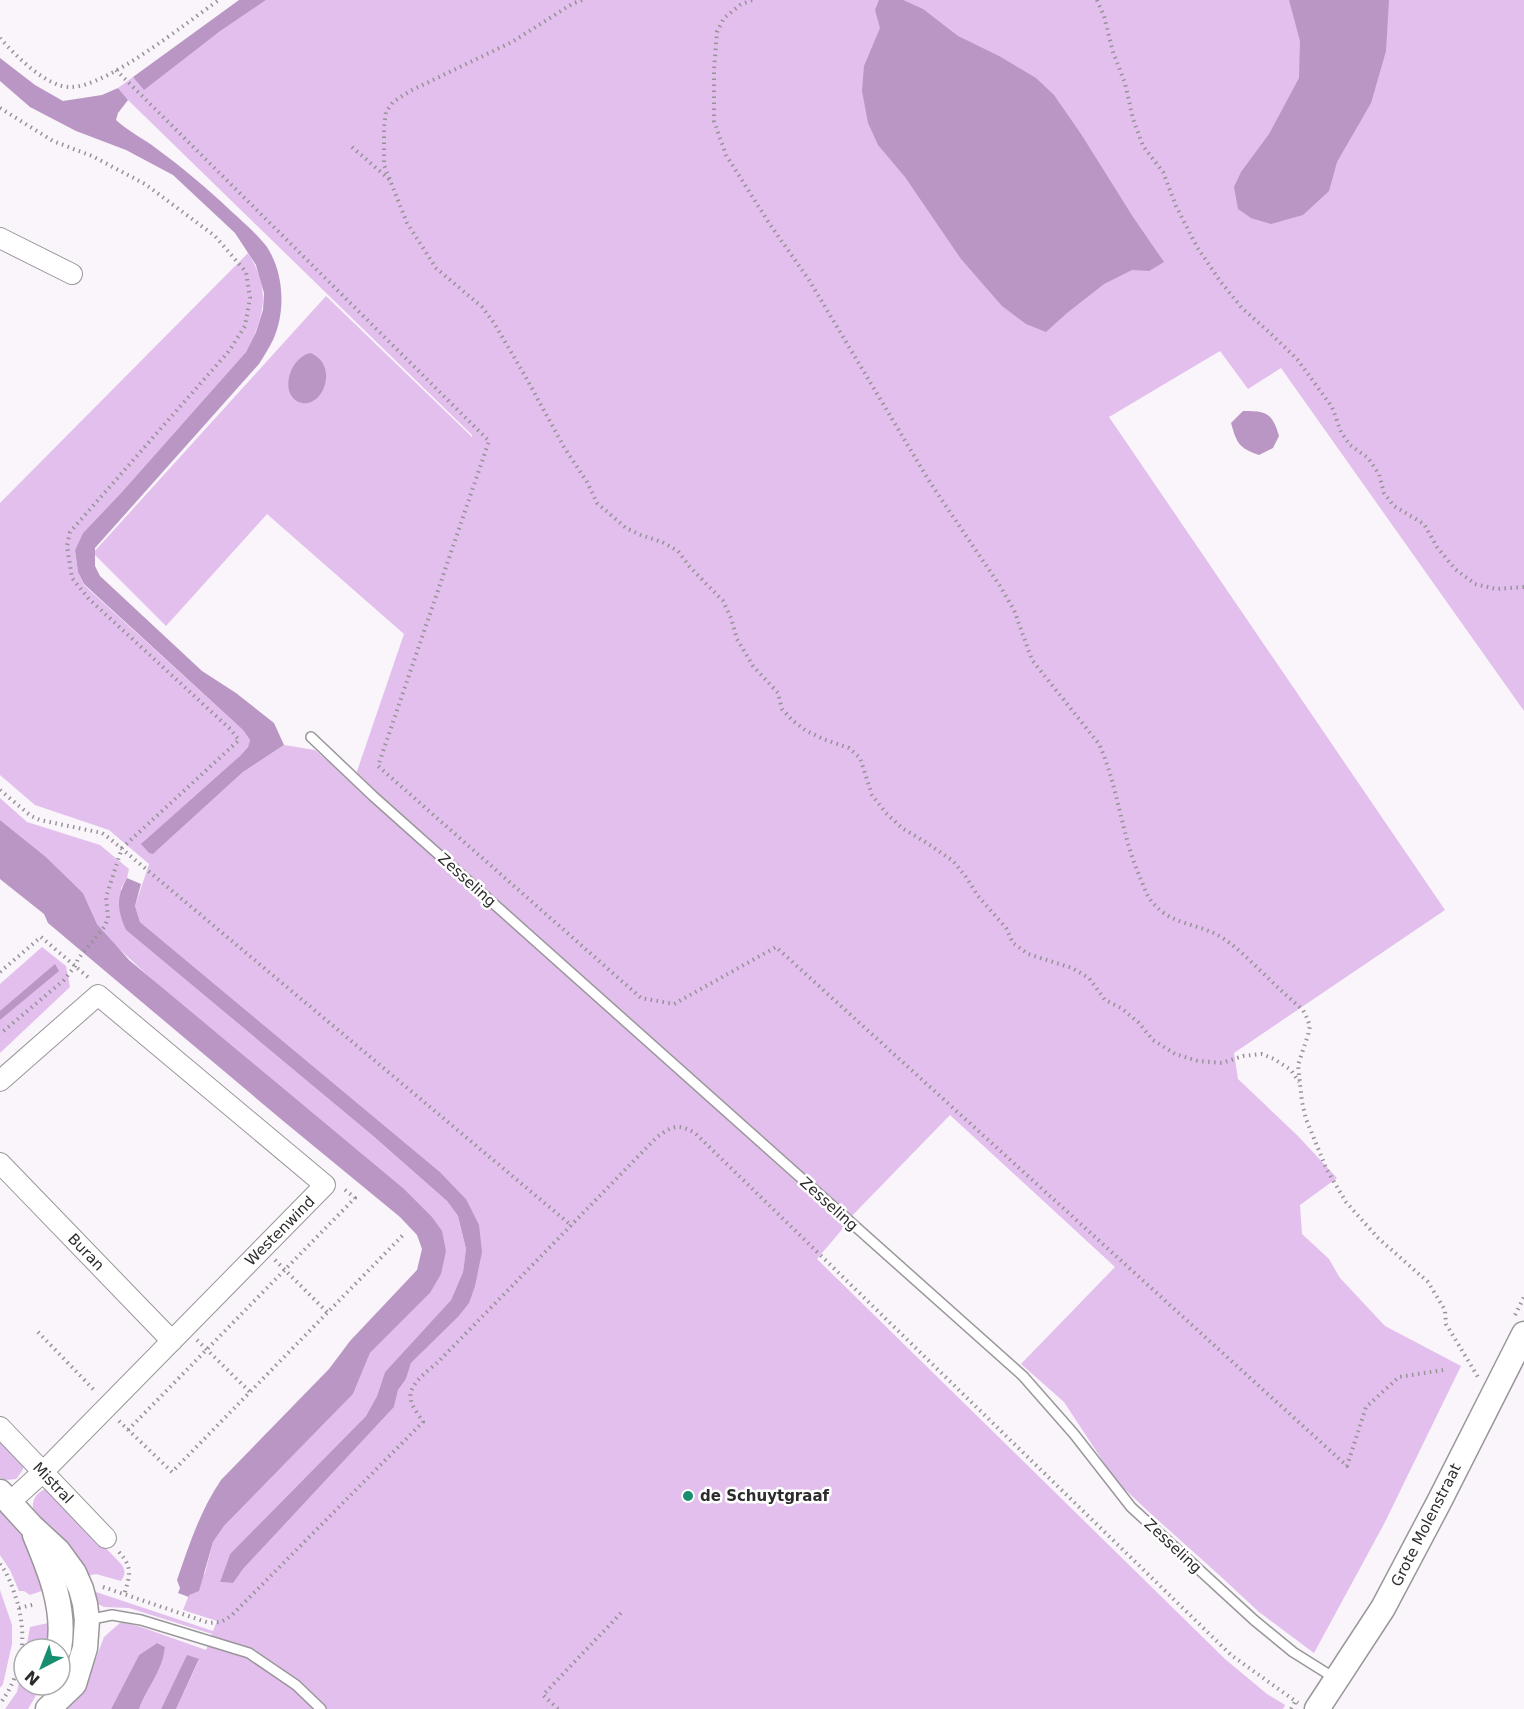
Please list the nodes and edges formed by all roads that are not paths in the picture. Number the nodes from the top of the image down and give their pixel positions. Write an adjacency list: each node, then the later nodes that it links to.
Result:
1 (0, 238): 2 (street)
2 (72, 274)
3 (311, 737): 15 (lane, Zesseling)
4 (0, 1081): 6 (street, Westenwind)
5 (0, 1163): 6 (street, Buran)
6 (178, 1334): 9 (street, Westenwind)
7 (1524, 1334): 15 (street, Grote Molenstraat)
8 (0, 1427): 9 (street, Mistral)
9 (43, 1472): 10 (street, Westenwind); 12 (street, Mistral)
10 (5, 1497): 11 (street)
11 (32, 1527): 13 (street); 13 (street)
12 (106, 1538)
13 (74, 1621): 14 (street); 17 (street); 18 (lane)
14 (62, 1637)
15 (1336, 1679): 16 (street, Grote Molenstraat)
16 (1306, 1705)
17 (47, 1709)
18 (321, 1709)

